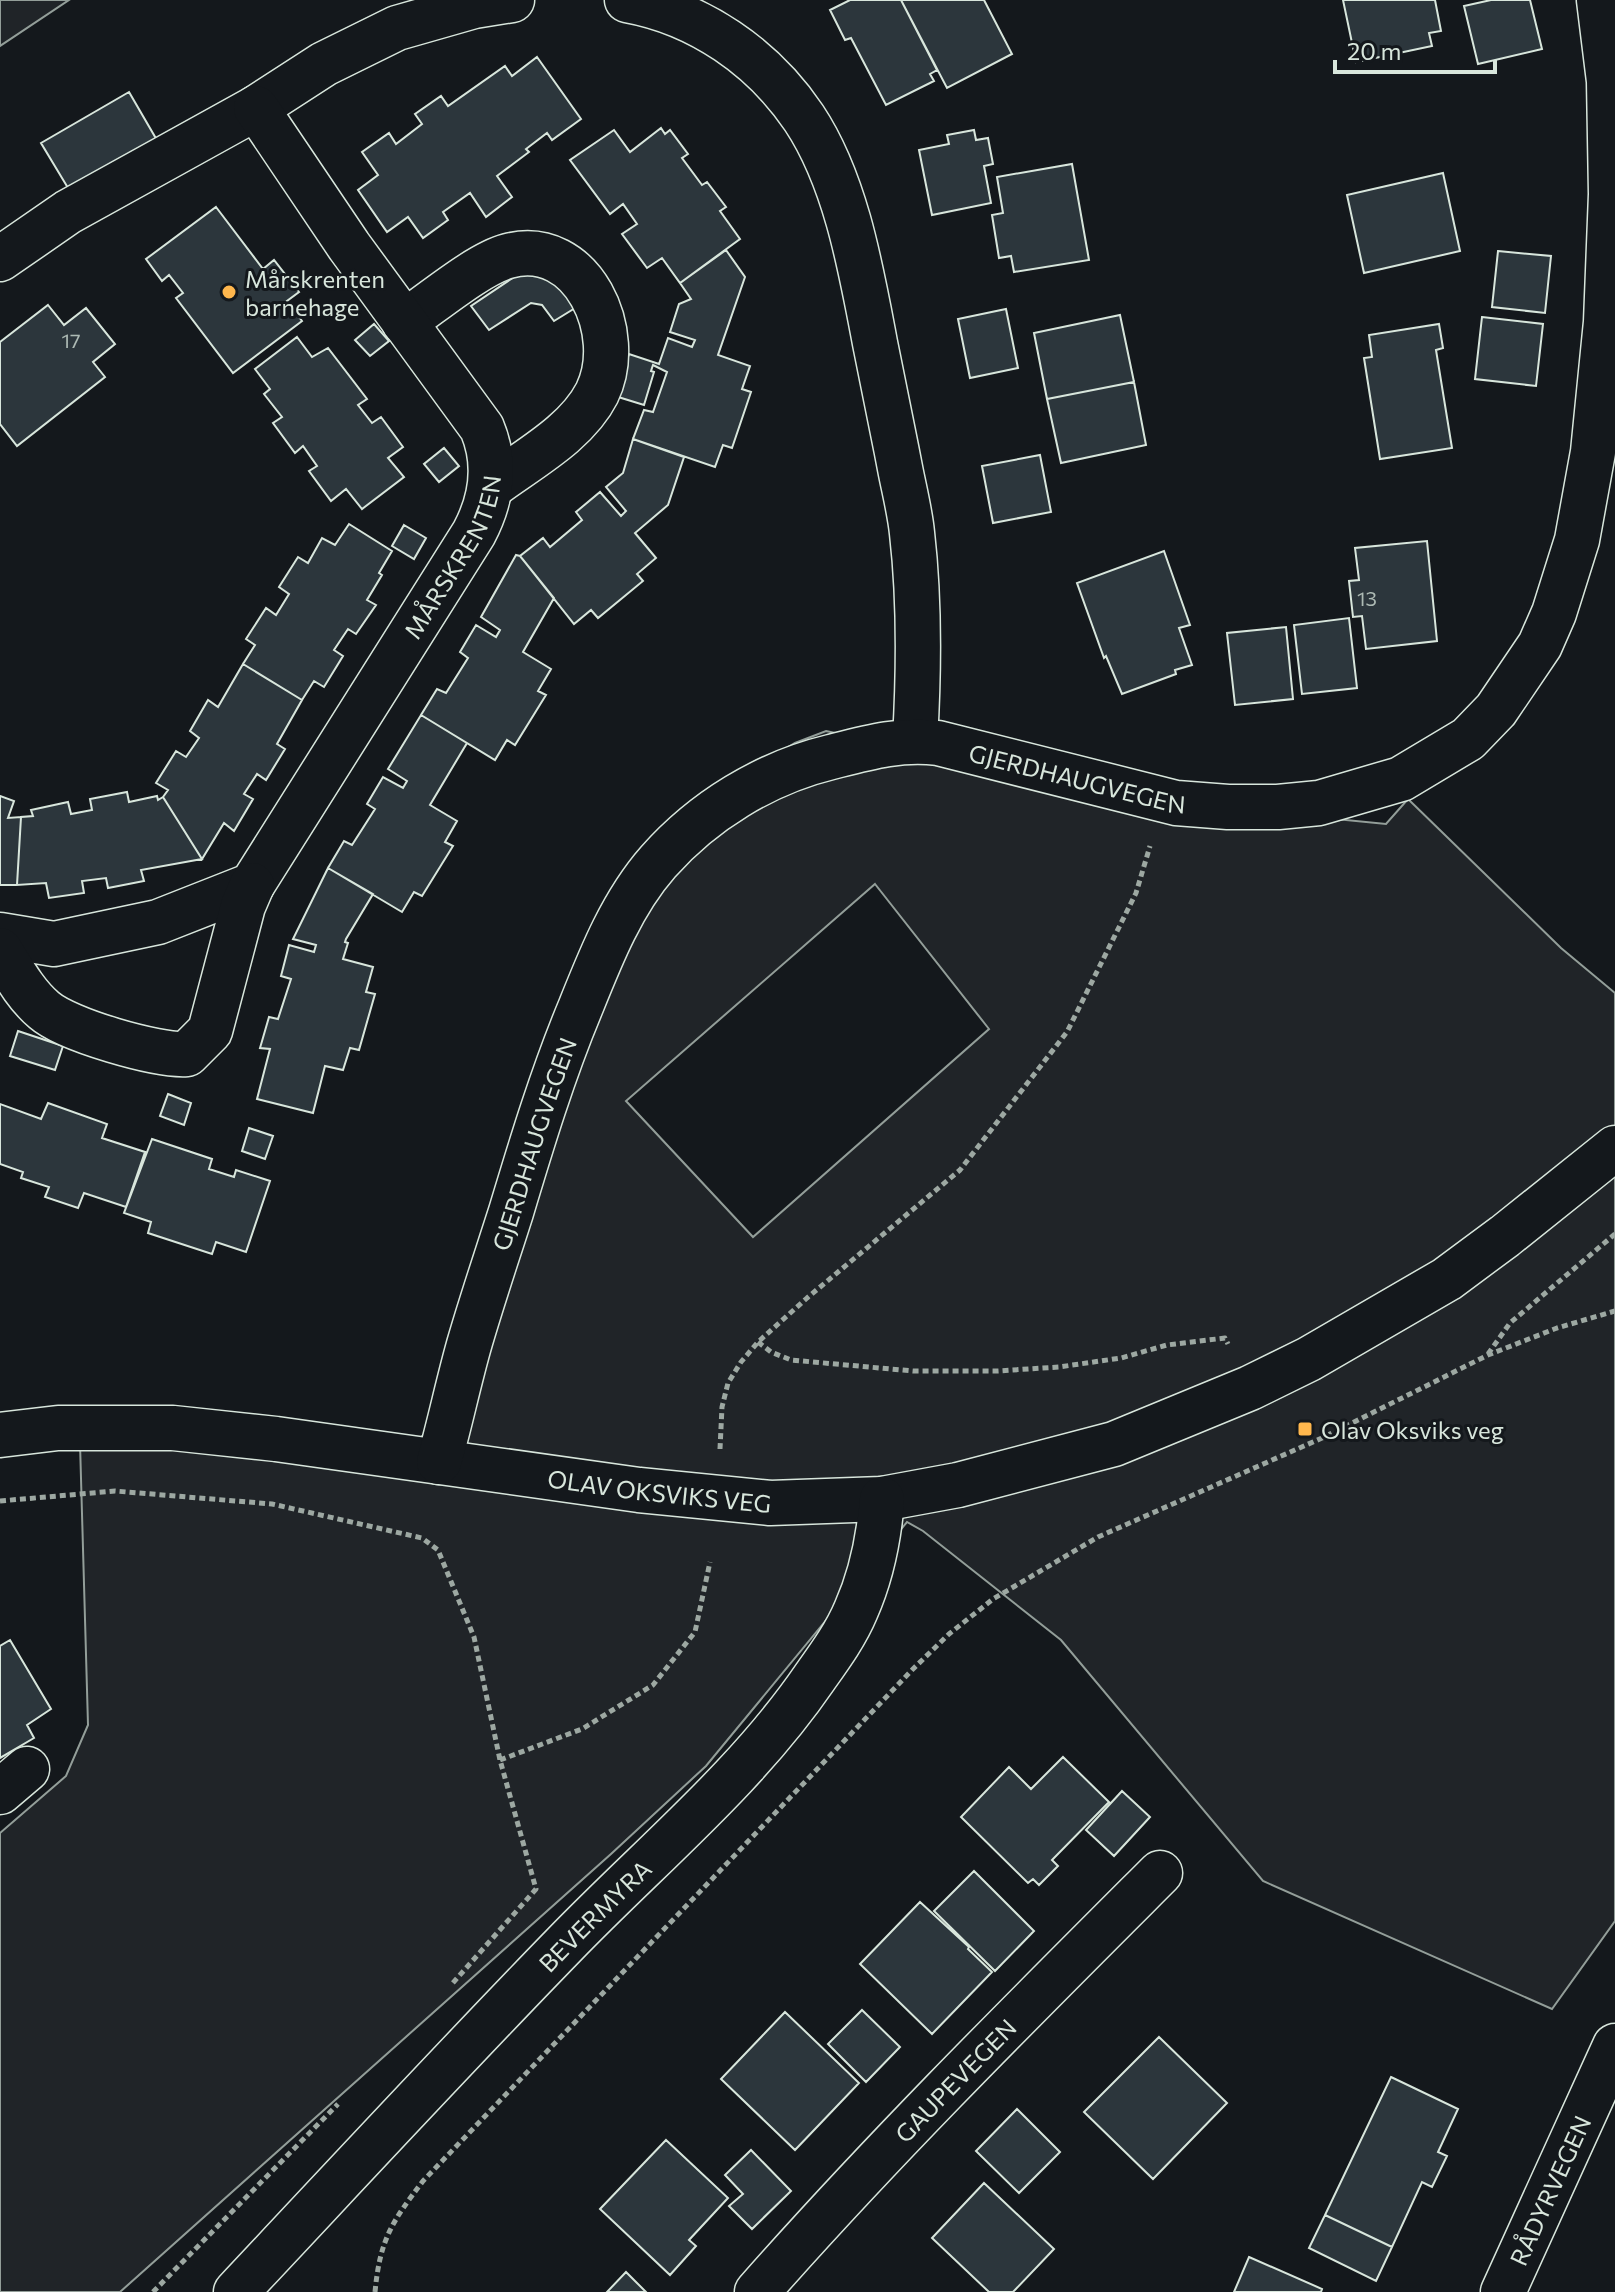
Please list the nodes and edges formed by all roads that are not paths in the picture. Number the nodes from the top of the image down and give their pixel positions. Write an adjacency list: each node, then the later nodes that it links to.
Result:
1 (512, 0): 6 (street)
2 (627, 0): 4 (street)
3 (1599, 0): 5 (street, GJERDHAUGVEGEN)
4 (678, 6): 10 (street)
5 (1612, 81): 10 (street, GJERDHAUGVEGEN)
6 (256, 108): 7 (street); 8 (street, MÅRSKRENTEN)
7 (0, 259)
8 (404, 322): 9 (street, MÅRSKRENTEN); 9 (street)
9 (492, 486): 11 (street, MÅRSKRENTEN)
10 (915, 740): 16 (street, GJERDHAUGVEGEN)
11 (252, 885): 12 (street); 13 (street, MÅRSKRENTEN)
12 (0, 935)
13 (0, 950)
14 (1615, 1148): 17 (street, OLAV OKSVIKS VEG)
15 (0, 1435): 16 (street, OLAV OKSVIKS VEG)
16 (439, 1462): 17 (street, OLAV OKSVIKS VEG)
17 (882, 1499): 20 (street, BEVERMYRA)
18 (1160, 1873): 21 (street, GAUPEVEGEN)
19 (1615, 2046): 22 (street, RÅDYRVEGEN)
20 (236, 2292)
21 (757, 2292)
22 (1503, 2292)

